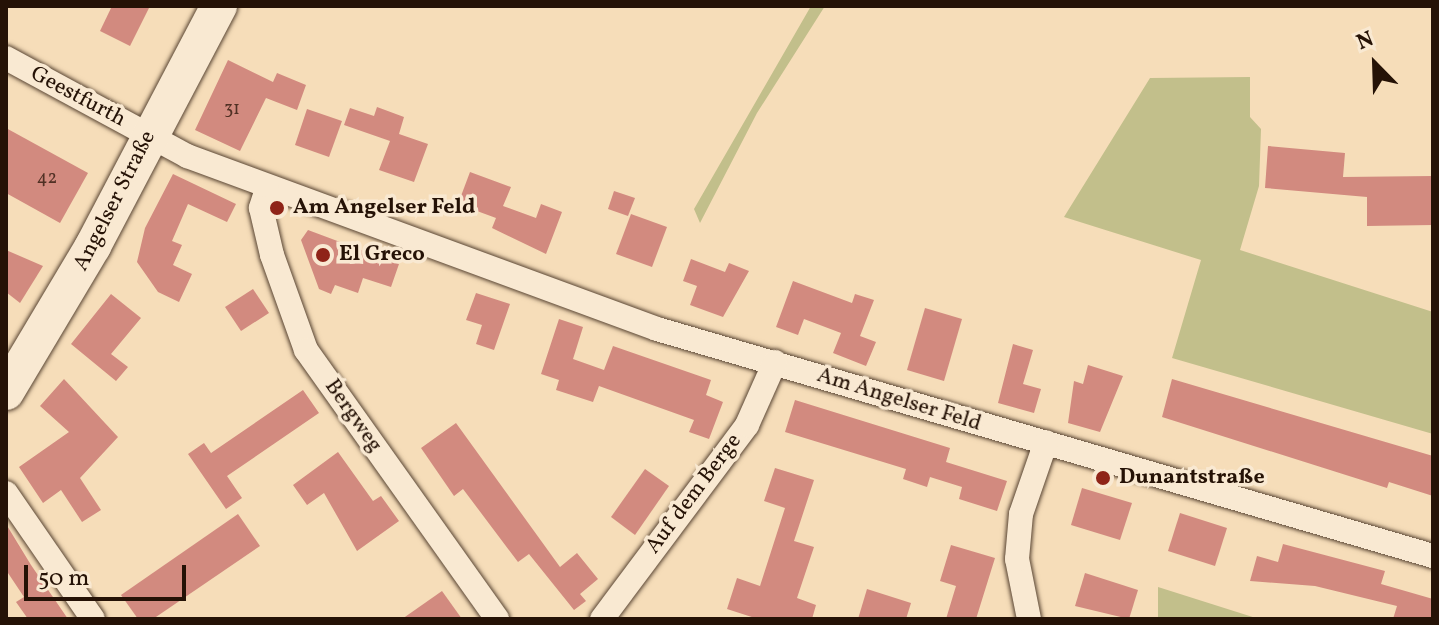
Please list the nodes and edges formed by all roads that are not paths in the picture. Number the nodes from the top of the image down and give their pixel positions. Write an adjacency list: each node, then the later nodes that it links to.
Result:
1 (219, 6): 3 (main road, Angelser Straße)
2 (6, 58): 3 (street, Geestfurth)
3 (149, 135): 4 (street, Am Angelser Feld); 6 (main road, Angelser Straße)
4 (267, 189): 5 (street, Am Angelser Feld); 11 (street, Bergweg)
5 (775, 362): 7 (street, Am Angelser Feld); 12 (street, Auf dem Berge)
6 (6, 392)
7 (1046, 442): 9 (street, Am Angelser Feld); 13 (street)
8 (6, 493): 10 (street)
9 (1433, 556)
10 (93, 619)
11 (497, 619)
12 (602, 619)
13 (1029, 619)

